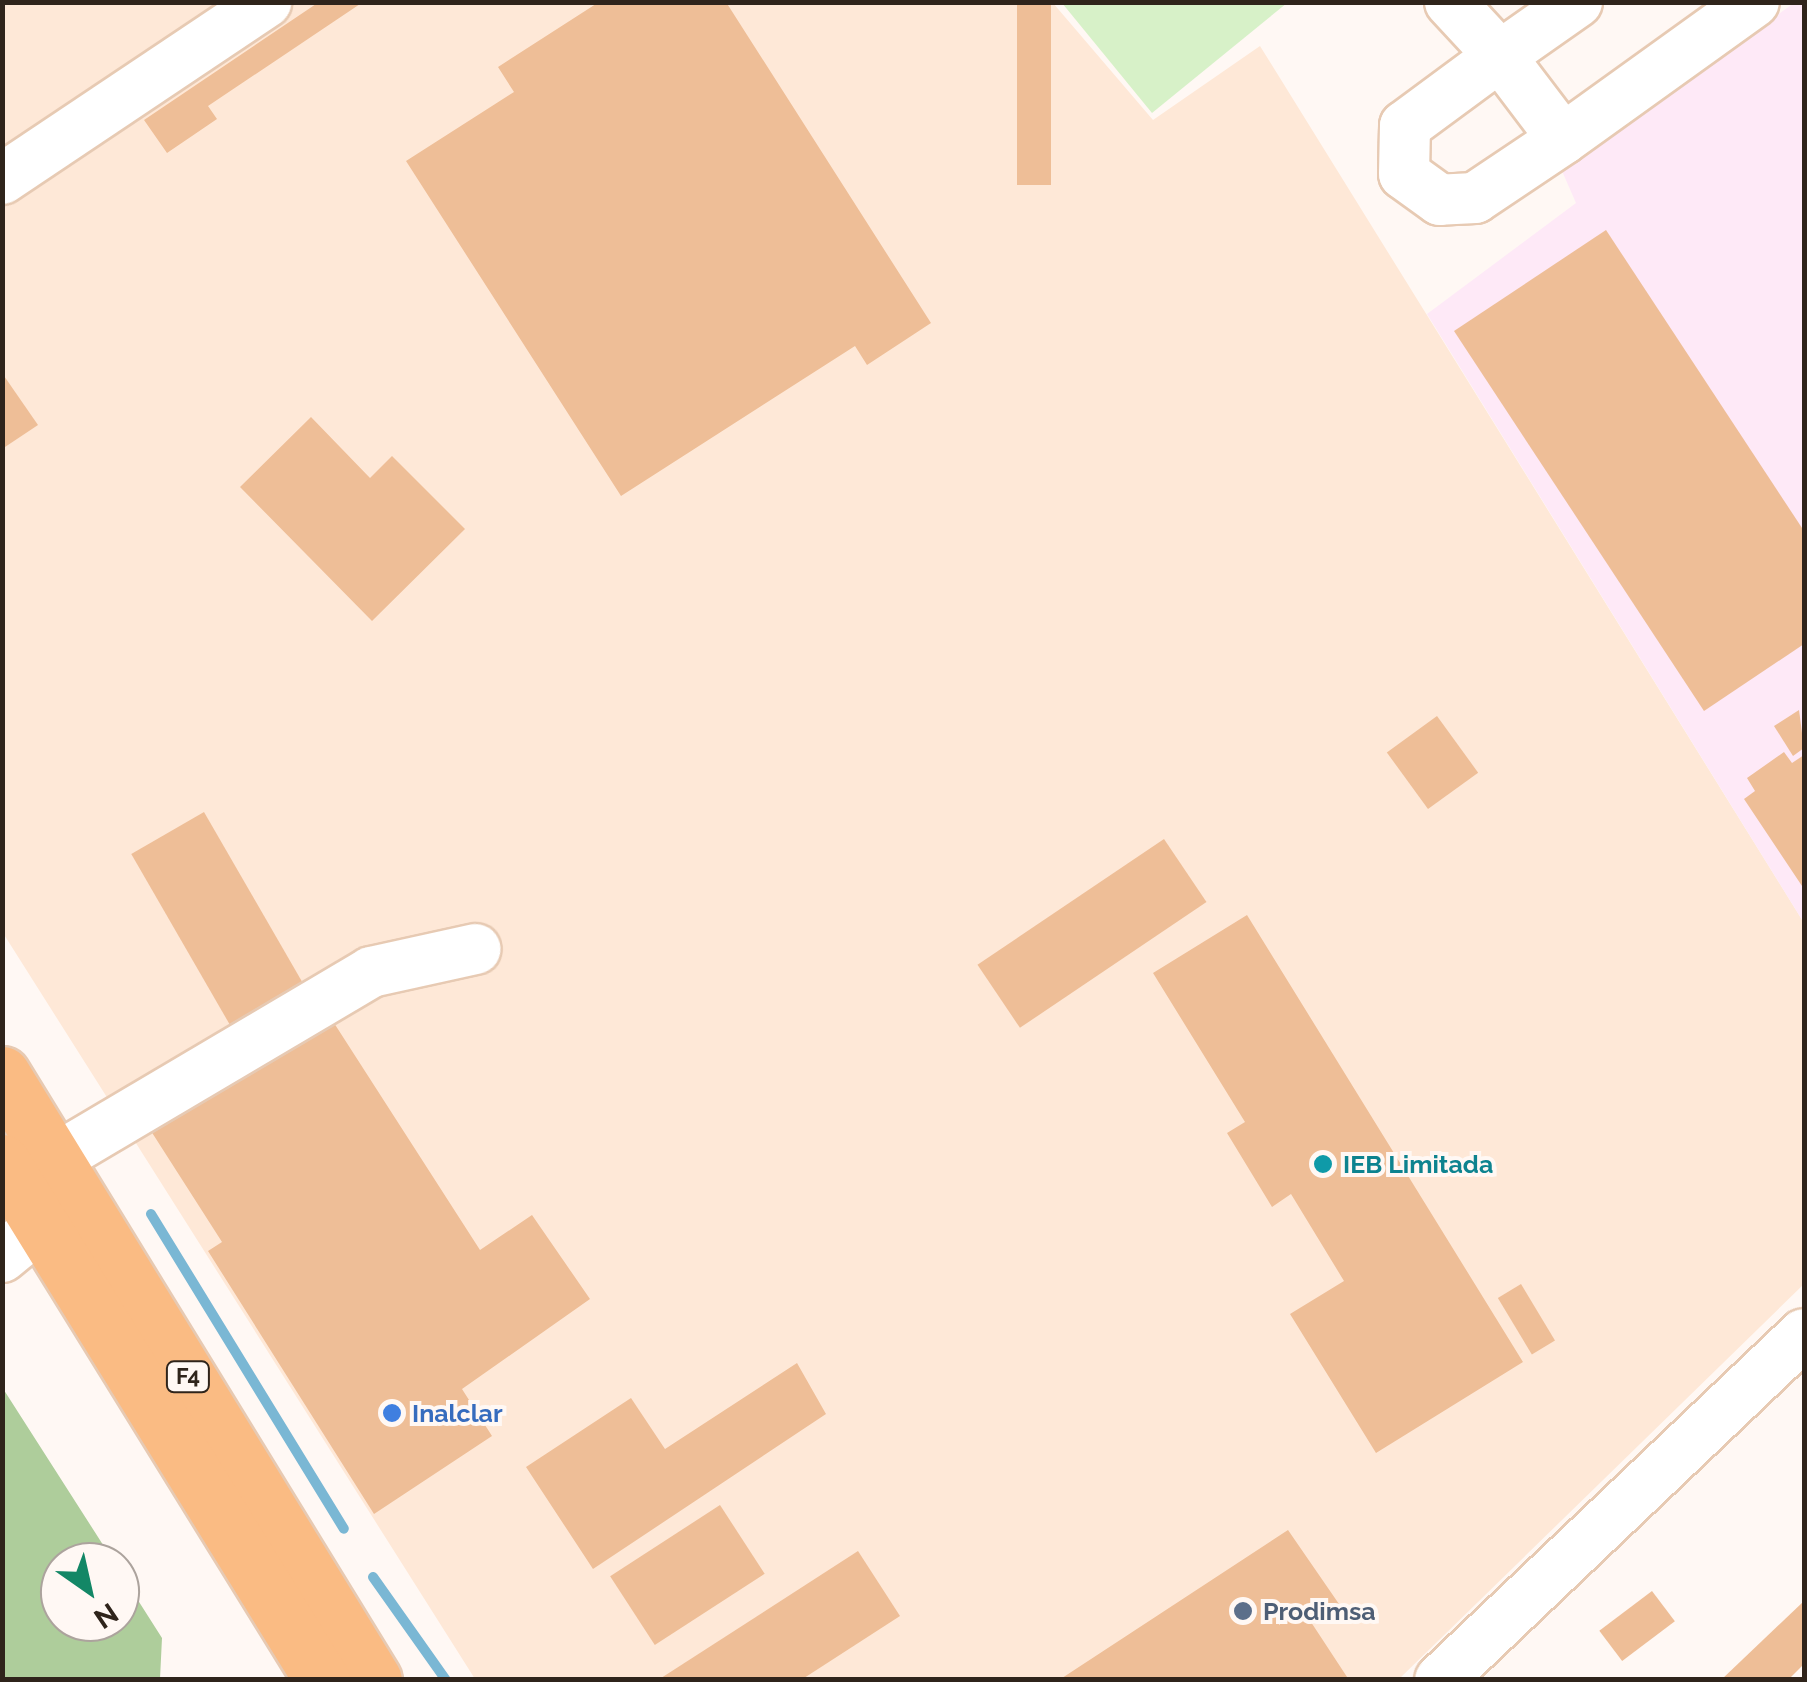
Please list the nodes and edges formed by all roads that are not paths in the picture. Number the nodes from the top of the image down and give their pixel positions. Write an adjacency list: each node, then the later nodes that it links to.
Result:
1 (266, 2): 7 (street)
2 (1450, 2): 5 (street)
3 (1577, 2): 5 (street)
4 (1754, 2): 6 (street)
5 (1500, 56): 6 (street); 6 (street)
6 (1563, 139)
7 (2, 179)
8 (476, 950): 10 (street)
9 (2, 1074): 10 (highway, F4)
10 (29, 1161): 11 (highway, F4); 14 (highway, F4)
11 (22, 1240): 13 (highway, F4)
12 (1804, 1334): 15 (street)
13 (322, 1680)
14 (374, 1680)
15 (1440, 1680)

